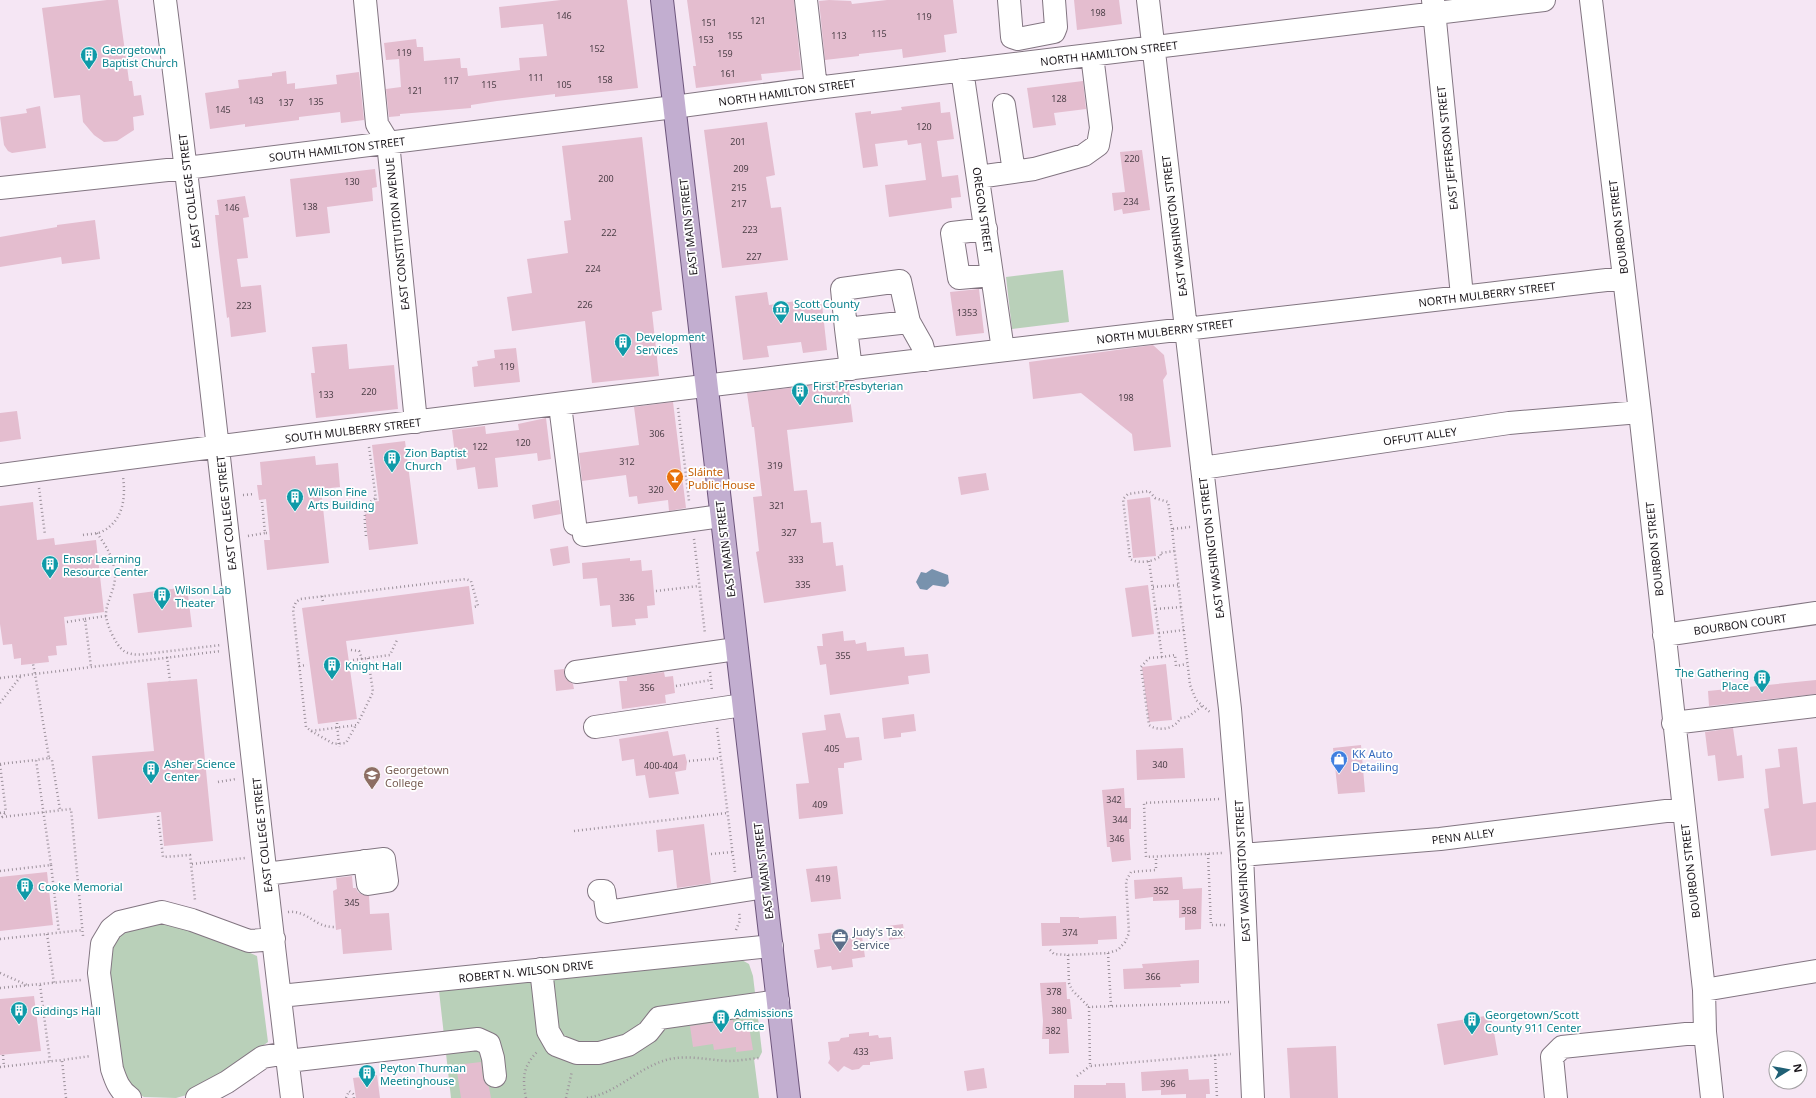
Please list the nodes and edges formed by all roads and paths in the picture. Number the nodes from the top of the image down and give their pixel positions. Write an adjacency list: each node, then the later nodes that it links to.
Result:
1 (165, 0): 18 (street, EAST COLLEGE STREET)
2 (365, 0): 17 (street, EAST CONSTITUTION AVENUE)
3 (662, 0): 16 (main road, EAST MAIN STREET)
4 (806, 0): 14 (street)
5 (1009, 0): 6 (street)
6 (1054, 0)
7 (1148, 0): 11 (street, EAST WASHINGTON STREET)
8 (1544, 0): 10 (street, NORTH HAMILTON STREET)
9 (1591, 0): 24 (street, BOURBON STREET)
10 (1433, 7): 11 (street, NORTH HAMILTON STREET); 25 (street, EAST JEFFERSON STREET)
11 (1153, 47): 12 (street, NORTH HAMILTON STREET); 28 (street, EAST WASHINGTON STREET)
12 (1092, 55): 13 (street, NORTH HAMILTON STREET); 19 (street)
13 (962, 70): 14 (street, NORTH HAMILTON STREET); 20 (street, OREGON STREET)
14 (816, 88): 16 (street, NORTH HAMILTON STREET)
15 (1004, 105): 19 (street)
16 (674, 107): 17 (street, SOUTH HAMILTON STREET); 32 (main road, EAST MAIN STREET)
17 (388, 142): 18 (street, SOUTH HAMILTON STREET); 36 (street, EAST CONSTITUTION AVENUE)
18 (186, 168): 21 (street, SOUTH HAMILTON STREET); 37 (street, EAST COLLEGE STREET)
19 (1014, 172): 20 (street)
20 (978, 177): 22 (street, OREGON STREET)
21 (0, 188)
22 (986, 229): 23 (street, OREGON STREET); 23 (street)
23 (992, 276): 29 (street, OREGON STREET)
24 (1624, 278): 25 (street, NORTH MULBERRY STREET); 35 (street, BOURBON STREET)
25 (1462, 296): 28 (street, NORTH MULBERRY STREET)
26 (908, 322): 27 (street); 27 (street); 30 (street)
27 (846, 329): 31 (street)
28 (1186, 329): 29 (street, NORTH MULBERRY STREET); 39 (street, EAST WASHINGTON STREET)
29 (1003, 350): 30 (street, NORTH MULBERRY STREET)
30 (926, 360): 31 (street, NORTH MULBERRY STREET)
31 (851, 369): 32 (street, NORTH MULBERRY STREET)
32 (706, 386): 33 (street, SOUTH MULBERRY STREET); 48 (main road, EAST MAIN STREET)
33 (560, 405): 36 (street, SOUTH MULBERRY STREET); 49 (street)
34 (677, 406): 49 (path)
35 (1640, 412): 39 (street, OFFUTT ALLEY); 76 (street, BOURBON STREET)
36 (416, 422): 37 (street, SOUTH MULBERRY STREET)
37 (219, 446): 41 (street, SOUTH MULBERRY STREET); 141 (street, EAST COLLEGE STREET)
38 (368, 446): 46 (path)
39 (1202, 468): 134 (street, EAST WASHINGTON STREET)
40 (122, 471): 52 (path)
41 (0, 475)
42 (39, 482): 55 (path)
43 (254, 494): 44 (path)
44 (238, 496)
45 (262, 502): 54 (path)
46 (370, 502): 47 (path); 57 (path)
47 (371, 508)
48 (721, 516): 49 (street); 79 (main road, EAST MAIN STREET)
49 (692, 520): 62 (path)
50 (1191, 527): 51 (path)
51 (1172, 529): 59 (path); 60 (path)
52 (97, 533): 56 (path); 71 (path)
53 (269, 533): 54 (path)
54 (265, 534): 58 (path)
55 (45, 535)
56 (83, 535)
57 (366, 536)
58 (243, 537)
59 (1175, 551): 60 (path); 61 (path)
60 (1149, 561): 63 (path)
61 (1179, 585): 63 (path); 68 (path)
62 (700, 586): 64 (path); 82 (path)
63 (1153, 587): 69 (path)
64 (656, 591)
65 (322, 596): 66 (path); 67 (path); 91 (path)
66 (323, 602)
67 (474, 607)
68 (1181, 607): 69 (path); 74 (path)
69 (1156, 610): 75 (path)
70 (1816, 613): 76 (street, BOURBON COURT)
71 (106, 616): 72 (path); 78 (path)
72 (84, 619): 73 (path); 92 (path)
73 (67, 622)
74 (1184, 630): 75 (path); 89 (path)
75 (1159, 633): 84 (path)
76 (1664, 635): 108 (street, BOURBON STREET)
77 (397, 640): 85 (path)
78 (225, 644)
79 (736, 649): 82 (street); 102 (main road, EAST MAIN STREET)
80 (352, 650): 86 (path)
81 (219, 651): 83 (path)
82 (708, 653): 94 (street); 98 (path)
83 (167, 657): 92 (path); 99 (path)
84 (1162, 657): 89 (path); 103 (path)
85 (368, 658): 86 (path); 109 (path)
86 (362, 659): 87 (path); 93 (path)
87 (353, 660)
88 (34, 664): 95 (path)
89 (1187, 664): 103 (path)
90 (307, 665): 91 (path)
91 (299, 666): 112 (path)
92 (91, 667): 95 (path)
93 (354, 669)
94 (576, 672)
95 (35, 674): 96 (path); 114 (path)
96 (22, 676): 97 (path); 101 (path)
97 (0, 678)
98 (711, 680): 100 (path); 105 (path)
99 (170, 681)
100 (676, 686)
101 (0, 703)
102 (743, 705): 105 (street); 142 (main road, EAST MAIN STREET)
103 (1202, 706): 106 (path)
104 (1816, 706): 108 (street)
105 (714, 709): 111 (street); 115 (path)
106 (1213, 714)
107 (337, 723): 110 (path)
108 (1673, 723): 122 (street, BOURBON STREET)
109 (357, 725): 110 (path); 113 (path)
110 (337, 727): 112 (path); 113 (path)
111 (595, 727)
112 (311, 731): 113 (path)
113 (339, 745)
114 (49, 758): 116 (path); 123 (path)
115 (721, 758): 117 (path); 127 (path)
116 (36, 760): 118 (path); 124 (path)
117 (689, 761)
118 (0, 764): 125 (path)
119 (240, 779): 120 (path)
120 (218, 782)
121 (1220, 799): 135 (path)
122 (1682, 809): 134 (street, PENN ALLEY); 166 (street, BOURBON STREET)
123 (60, 810): 124 (path); 149 (path)
124 (44, 811): 129 (path); 139 (path)
125 (6, 812): 126 (path); 129 (path)
126 (0, 813)
127 (727, 813): 130 (path); 131 (path)
128 (158, 816): 138 (path)
129 (1, 819)
130 (574, 831)
131 (732, 852): 132 (path); 144 (path)
132 (711, 854)
133 (1208, 854): 134 (path); 135 (path); 147 (path)
134 (1233, 854): 199 (street, EAST WASHINGTON STREET)
135 (1156, 856): 156 (path)
136 (249, 858): 138 (path)
137 (365, 861): 141 (street)
138 (192, 864): 145 (path)
139 (51, 865): 140 (path); 149 (path)
140 (0, 872)
141 (266, 874): 153 (street, EAST COLLEGE STREET)
142 (764, 887): 144 (street); 154 (main road, EAST MAIN STREET)
143 (599, 891): 144 (street)
144 (737, 892): 150 (path)
145 (195, 902)
146 (287, 912): 148 (path)
147 (1226, 924)
148 (334, 927)
149 (59, 932): 151 (path)
150 (733, 933)
151 (47, 934): 152 (path); 162 (path)
152 (0, 939)
153 (274, 939): 167 (street, EAST COLLEGE STREET); 189 (street)
154 (772, 946): 158 (street, ROBERT N. WILSON DRIVE); 168 (main road, EAST MAIN STREET)
155 (1050, 950): 157 (path)
156 (1108, 953): 157 (path); 170 (path)
157 (1068, 955): 171 (path)
158 (541, 969): 167 (street, ROBERT N. WILSON DRIVE); 168 (street)
159 (1816, 971): 166 (street)
160 (0, 973): 164 (path)
161 (88, 979): 162 (path)
162 (54, 983): 163 (path)
163 (40, 985): 164 (path); 181 (path)
164 (27, 986): 165 (path)
165 (0, 988)
166 (1704, 990): 172 (street, BOURBON STREET)
167 (280, 996): 178 (street, EAST COLLEGE STREET)
168 (778, 1002): 197 (main road, EAST MAIN STREET)
169 (1229, 1002): 170 (path)
170 (1111, 1006): 171 (path)
171 (1089, 1007): 182 (path)
172 (1705, 1032): 187 (street); 200 (street, BOURBON STREET)
173 (540, 1049): 194 (path)
174 (1231, 1054): 176 (path)
175 (3, 1055): 183 (path)
176 (1215, 1055): 182 (path); 198 (path)
177 (98, 1056): 180 (path)
178 (287, 1057): 185 (street); 190 (street); 191 (street, EAST COLLEGE STREET)
179 (758, 1058): 196 (path)
180 (62, 1060): 181 (path); 188 (path)
181 (50, 1061): 183 (path)
182 (1090, 1066): 186 (path)
183 (2, 1067)
184 (574, 1067): 195 (path)
185 (495, 1076)
186 (1076, 1076)
187 (1555, 1093)
188 (66, 1098)
189 (130, 1098)
190 (197, 1098)
191 (292, 1098)
192 (346, 1098): 193 (path)
193 (354, 1098)
194 (526, 1098)
195 (566, 1098)
196 (587, 1098)
197 (789, 1098)
198 (1217, 1098)
199 (1253, 1098)
200 (1712, 1098)

